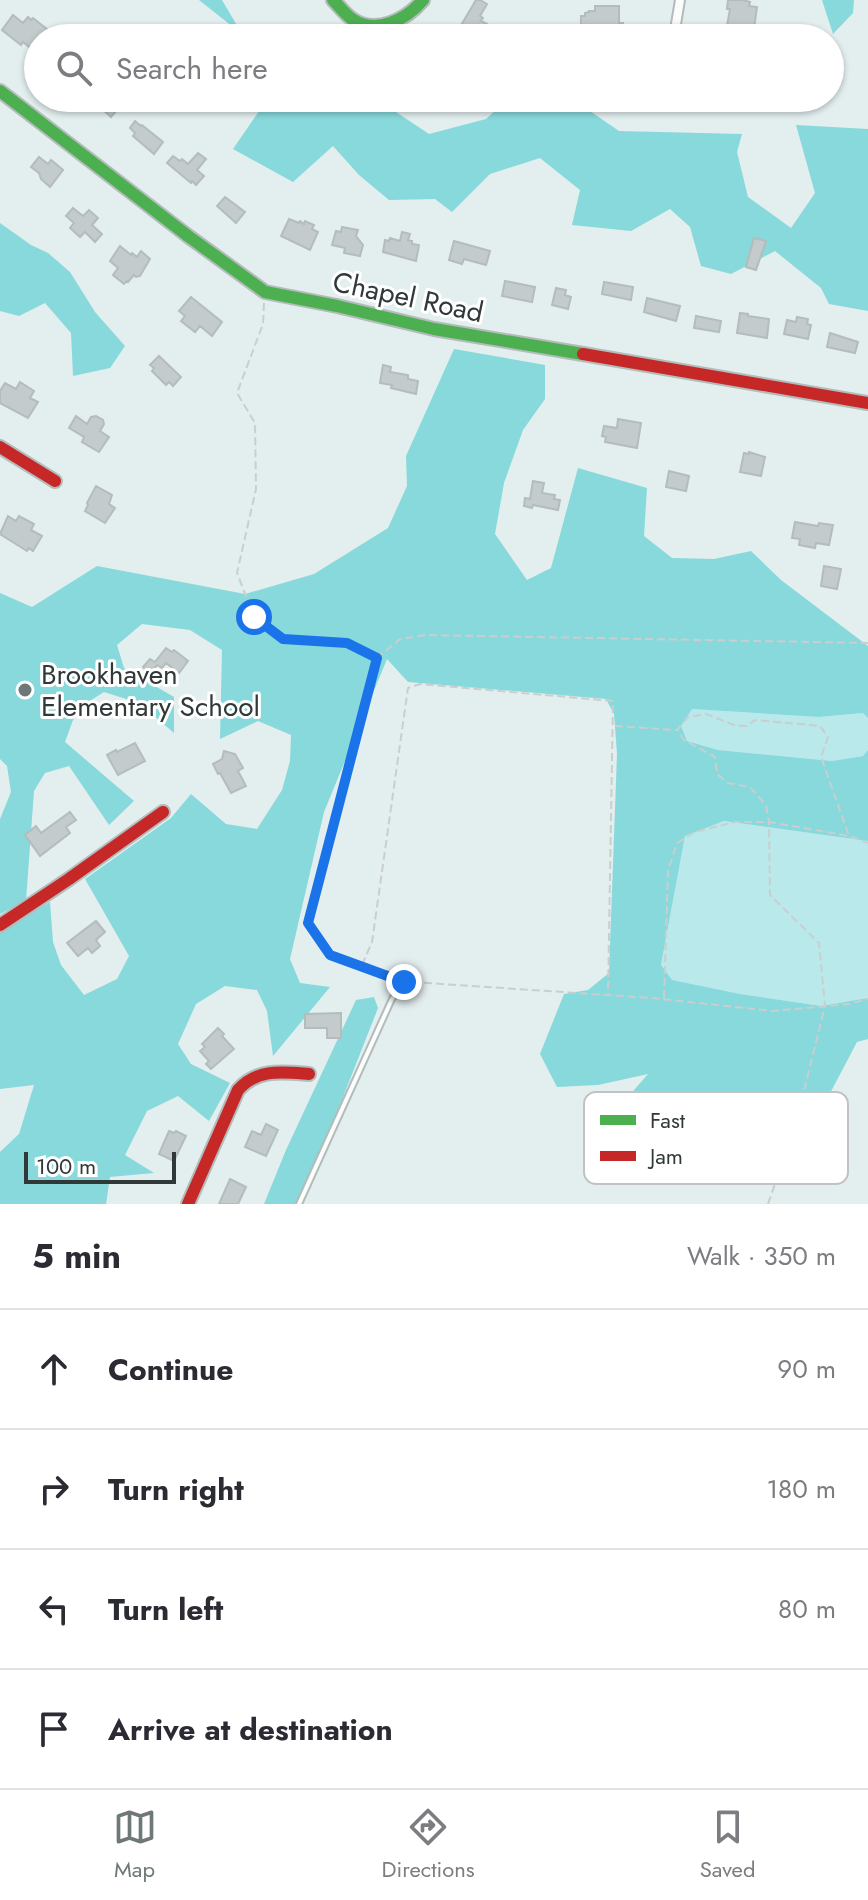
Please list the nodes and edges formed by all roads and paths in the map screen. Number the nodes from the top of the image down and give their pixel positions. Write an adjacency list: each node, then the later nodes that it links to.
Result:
1 (333, 0): 4 (street)
2 (423, 0): 5 (street)
3 (680, 0): 6 (street)
4 (362, 24)
5 (387, 24)
6 (676, 24)
7 (0, 91): 8 (street, Chapel Road)
8 (24, 110)
9 (27, 112): 10 (street, Chapel Road)
10 (265, 292): 11 (street, Chapel Road); 15 (path)
11 (868, 403)
12 (0, 447): 13 (street)
13 (55, 481)
14 (868, 643): 15 (path)
15 (377, 658): 23 (path)
16 (612, 725): 17 (path); 23 (path); 25 (path)
17 (677, 730): 19 (path); 20 (path)
18 (163, 812): 22 (street)
19 (769, 822): 20 (path); 26 (path); 28 (path)
20 (849, 836): 21 (path)
21 (868, 843)
22 (0, 925)
23 (362, 966): 24 (path)
24 (404, 982): 25 (path); 33 (lane)
25 (608, 995): 26 (path)
26 (664, 999): 28 (path)
27 (868, 999): 28 (path)
28 (825, 1006): 30 (path)
29 (309, 1074): 32 (street)
30 (804, 1092)
31 (775, 1184): 34 (path)
32 (188, 1204)
33 (299, 1204)
34 (768, 1204)

